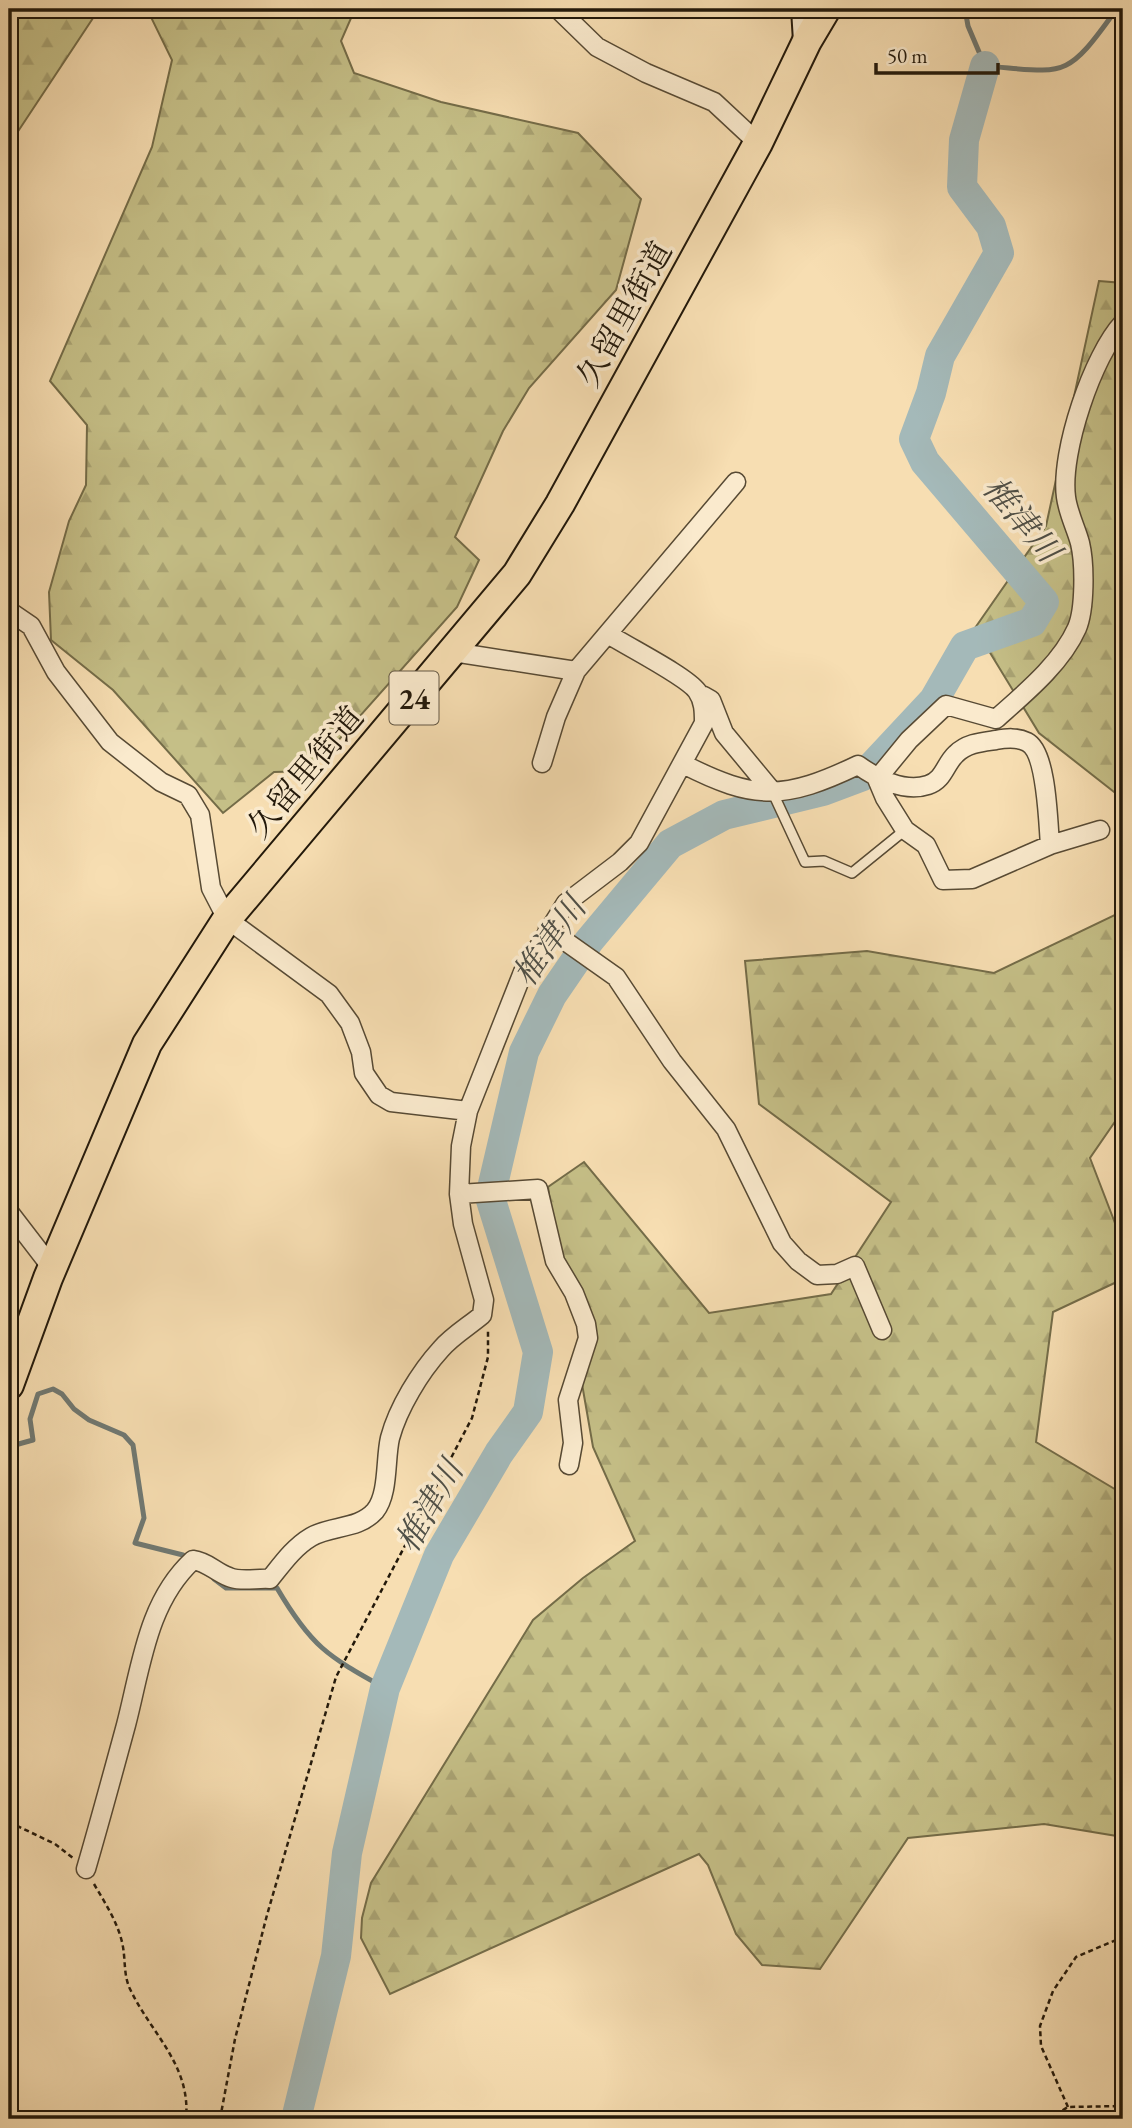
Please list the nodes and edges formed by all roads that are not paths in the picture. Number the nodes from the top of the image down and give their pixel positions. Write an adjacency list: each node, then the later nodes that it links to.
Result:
1 (558, 9): 5 (street)
2 (805, 9): 4 (main road)
3 (825, 9): 4 (main road, 久留里街道 / 24)
4 (807, 41): 5 (main road, 久留里街道 / 24)
5 (758, 143): 10 (main road, 久留里街道 / 24)
6 (1123, 323): 15 (street)
7 (736, 482): 9 (street)
8 (9, 611): 20 (street)
9 (608, 634): 11 (street); 12 (street)
10 (453, 652): 11 (street); 20 (main road, 久留里街道 / 24)
11 (576, 671): 13 (street)
12 (698, 692): 14 (street); 16 (street)
13 (542, 763)
14 (683, 764): 16 (street); 21 (street)
15 (877, 779): 16 (street); 17 (street); 19 (street)
16 (772, 791): 17 (lane)
17 (905, 830): 19 (street)
18 (1100, 831): 19 (street)
19 (1050, 845)
20 (227, 919): 22 (street); 25 (main road, 久留里街道 / 24)
21 (548, 929): 22 (street); 26 (street)
22 (468, 1111): 23 (street)
23 (459, 1194): 28 (street); 29 (street)
24 (9, 1212): 25 (street)
25 (52, 1268): 27 (main road, 久留里街道 / 24)
26 (882, 1330)
27 (9, 1385)
28 (569, 1465)
29 (86, 1869)

